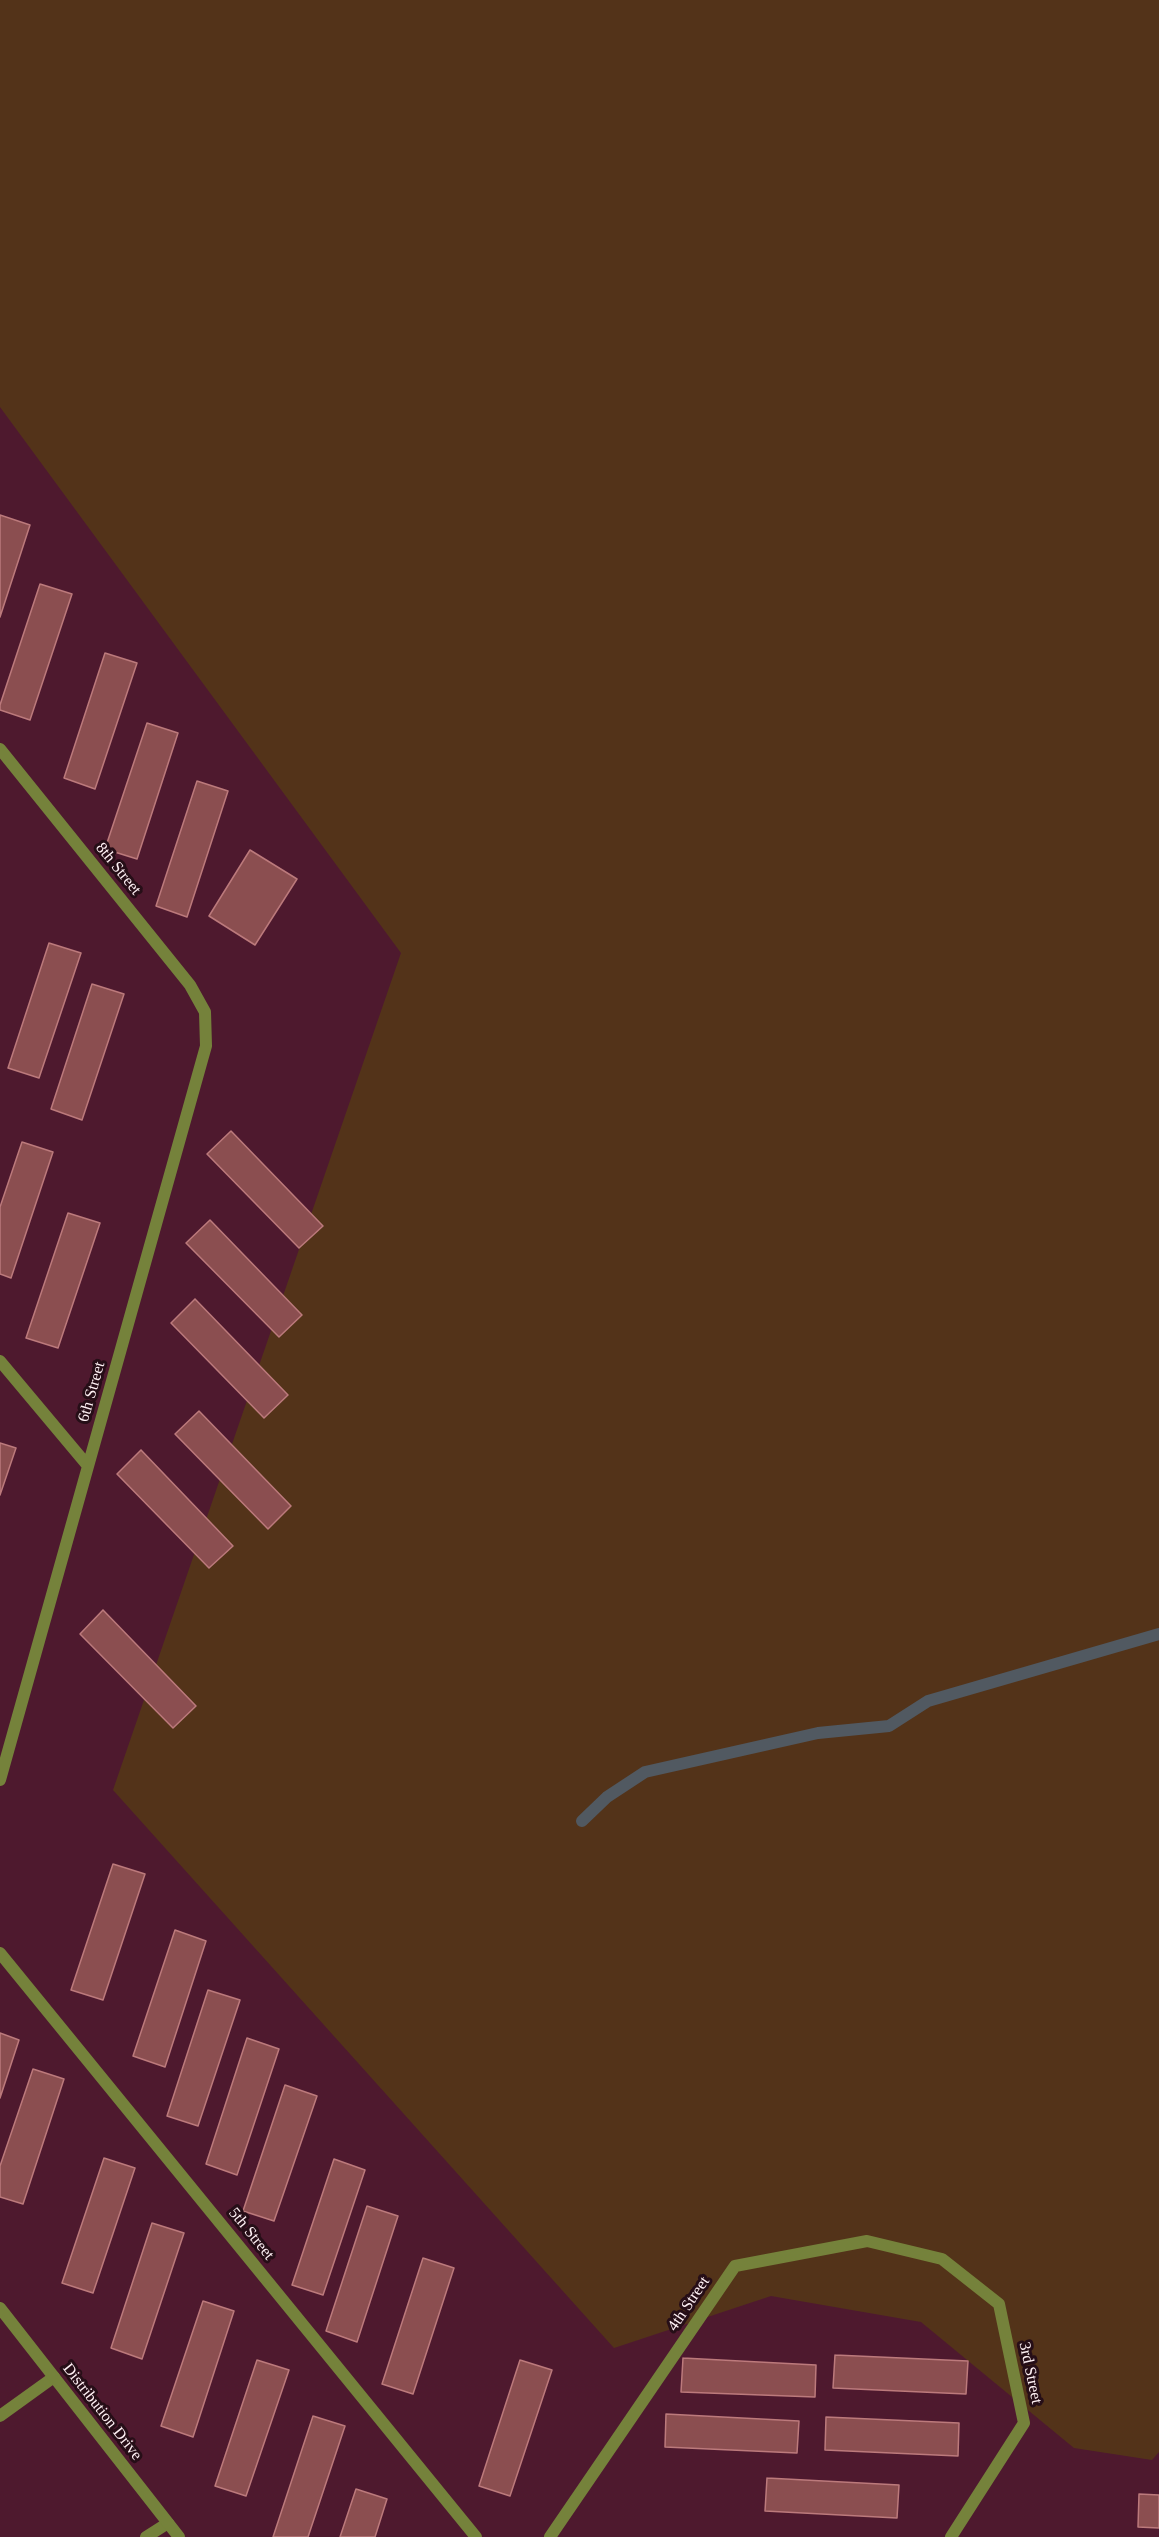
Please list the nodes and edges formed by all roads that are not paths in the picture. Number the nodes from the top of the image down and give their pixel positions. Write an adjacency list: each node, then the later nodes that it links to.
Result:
1 (0, 749): 2 (street, 8th Street)
2 (205, 1012): 4 (street, 6th Street)
3 (0, 1360): 4 (street)
4 (88, 1466): 5 (street, 6th Street)
5 (0, 1780)
6 (0, 1953): 14 (street, 5th Street)
7 (942, 2259): 15 (street, 4th Street); 16 (street, 3rd Street)
8 (0, 2308): 9 (street, Distribution Drive)
9 (54, 2377): 10 (street); 11 (street, Distribution Drive)
10 (0, 2416)
11 (168, 2523): 12 (street); 13 (street, Distribution Drive)
12 (146, 2537)
13 (179, 2537)
14 (476, 2537)
15 (550, 2537)
16 (951, 2537)

